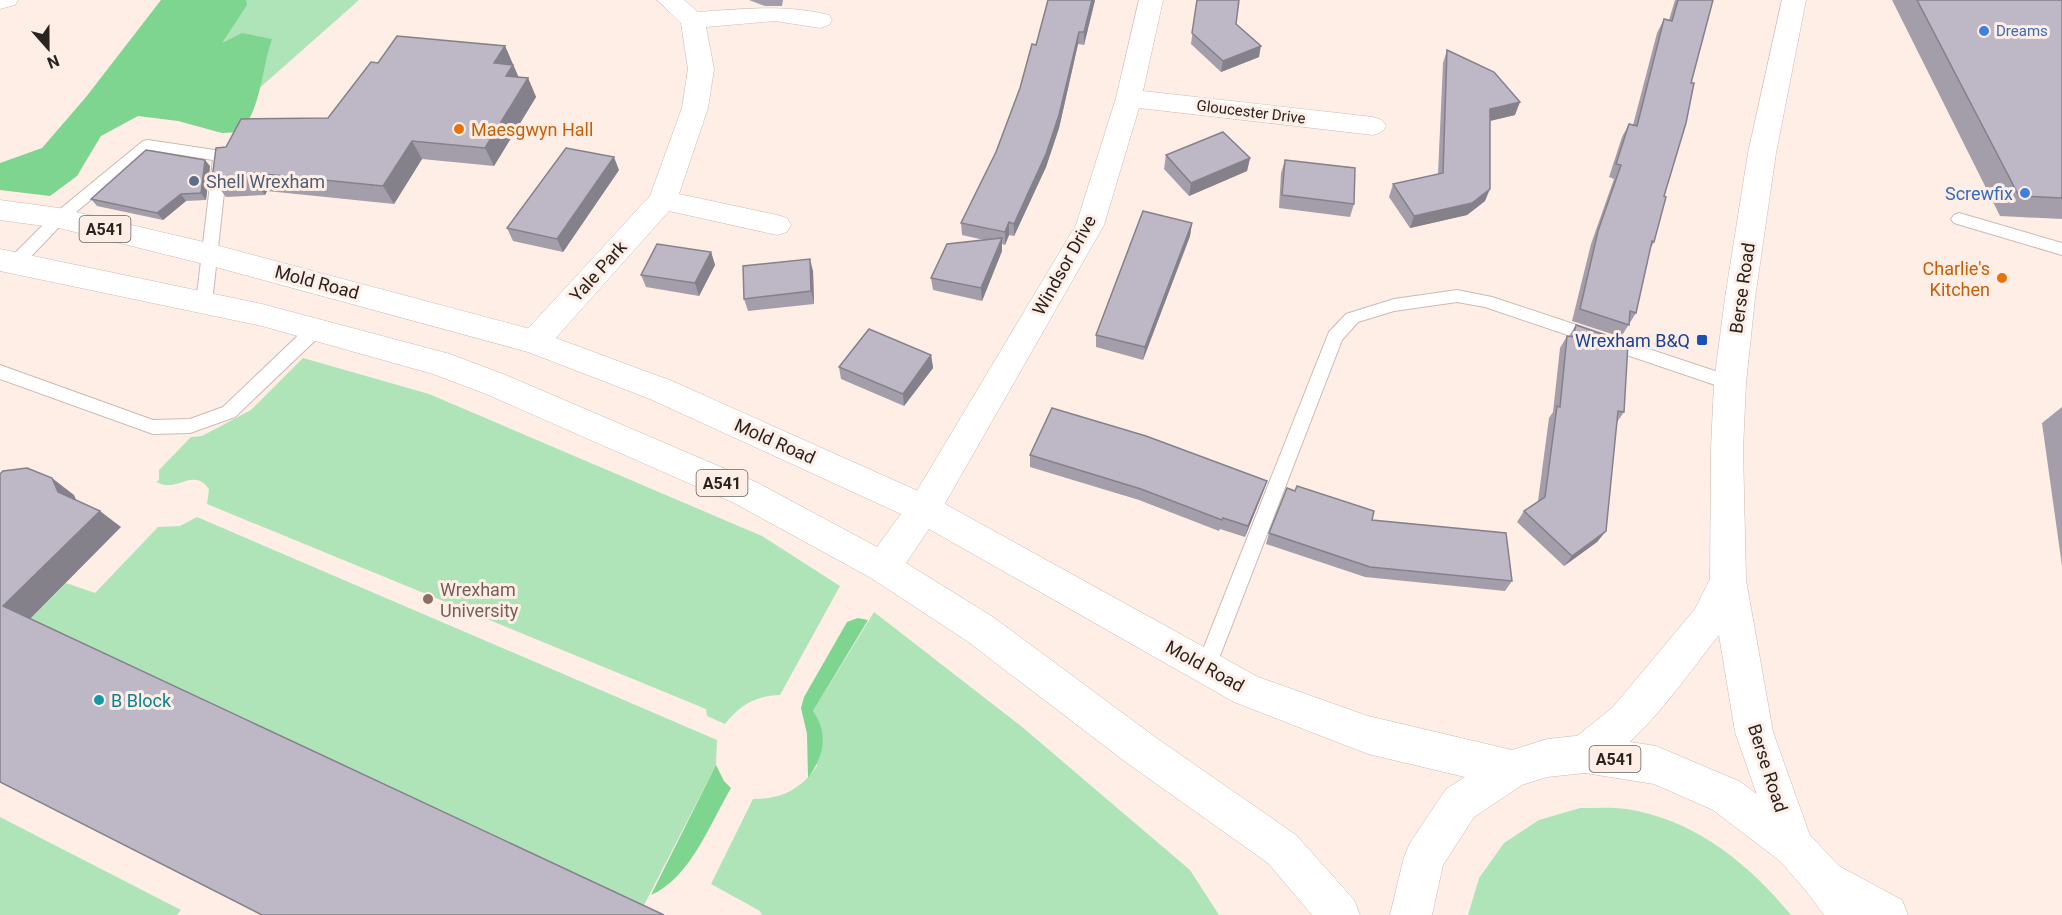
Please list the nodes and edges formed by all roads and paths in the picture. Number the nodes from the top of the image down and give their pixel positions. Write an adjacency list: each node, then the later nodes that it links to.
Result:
1 (6, 0): 5 (main road)
2 (669, 0): 6 (main road)
3 (1151, 0): 8 (main road, Windsor Drive)
4 (1794, 0): 23 (main road, Berse Road)
5 (0, 2)
6 (693, 20): 7 (main road); 10 (main road, Yale Park)
7 (820, 20)
8 (1129, 98): 9 (main road, Gloucester Drive); 25 (main road, Windsor Drive)
9 (1373, 126)
10 (663, 200): 14 (main road); 21 (main road, Yale Park)
11 (0, 210): 12 (main road, Mold Road / A541)
12 (59, 218): 16 (main road, Mold Road / A541); 16 (lane); 17 (lane)
13 (1959, 219): 15 (lane)
14 (777, 225)
15 (2062, 249)
16 (208, 255): 18 (main road, Mold Road / A541); 19 (lane)
17 (7, 262): 19 (main road, A541)
18 (351, 291): 20 (main road); 21 (main road, Mold Road / A541)
19 (204, 303): 20 (main road, A541)
20 (316, 329): 22 (lane); 24 (main road, A541)
21 (534, 342): 24 (main road, Yale Park); 25 (main road, Mold Road / A541)
22 (0, 372)
23 (1730, 383): 27 (main road, Berse Road); 28 (lane)
24 (497, 385): 26 (main road, A541)
25 (924, 509): 26 (main road, Windsor Drive); 28 (main road, Mold Road / A541)
26 (883, 567): 33 (main road, A541)
27 (1728, 580): 29 (main road, Berse Road); 31 (main road, Berse Road)
28 (1206, 667): 30 (main road, Mold Road / A541)
29 (1585, 754): 30 (main road, A541); 31 (main road, A541)
30 (1512, 769): 34 (main road, A541)
31 (1794, 847): 32 (main road, A541)
32 (1822, 877): 35 (main road, A541); 36 (main road, A541)
33 (1339, 915)
34 (1411, 915)
35 (1849, 915)
36 (1887, 915)

